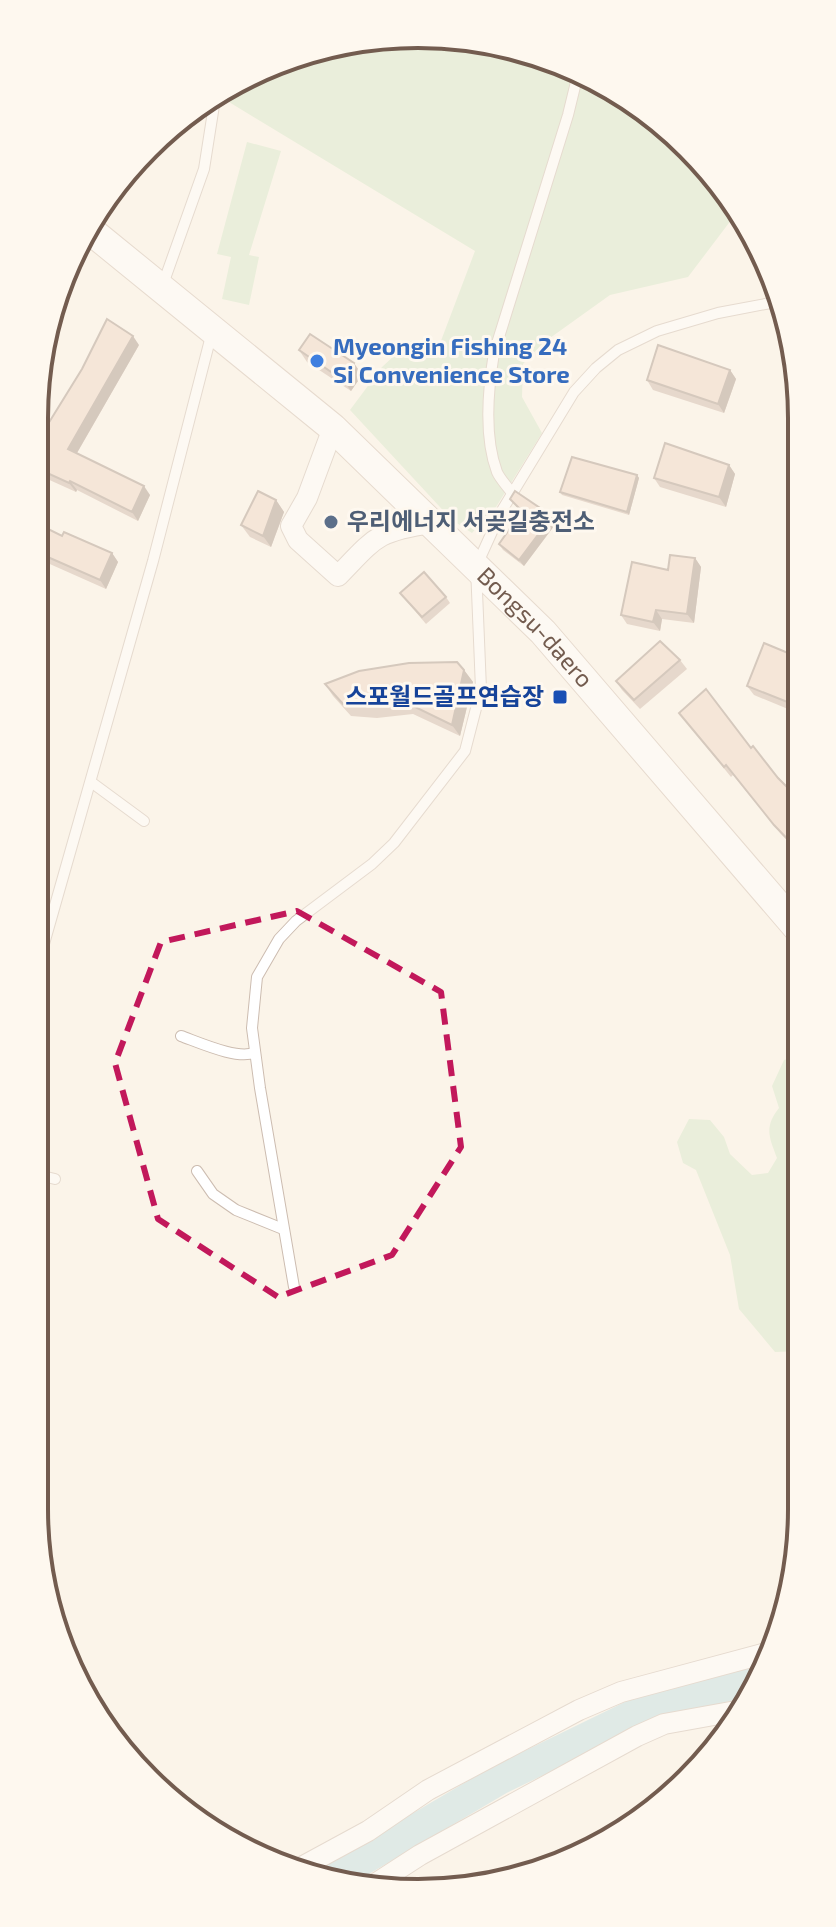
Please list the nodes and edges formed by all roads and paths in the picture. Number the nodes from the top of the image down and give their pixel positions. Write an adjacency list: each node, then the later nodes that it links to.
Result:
1 (576, 83): 8 (lane)
2 (213, 109): 4 (lane)
3 (97, 236): 4 (main road, Bongsu-daero)
4 (161, 289): 6 (main road, Bongsu-daero)
5 (769, 303): 8 (lane)
6 (213, 330): 7 (main road, Bongsu-daero); 11 (lane)
7 (333, 428): 9 (main road, Bongsu-daero); 9 (street)
8 (512, 493): 10 (lane)
9 (431, 523): 10 (main road, Bongsu-daero)
10 (476, 567): 13 (main road, Bongsu-daero); 16 (lane)
11 (91, 782): 12 (lane); 14 (lane)
12 (144, 821)
13 (788, 917)
14 (48, 931)
15 (181, 1036): 16 (lane)
16 (255, 1052): 20 (lane)
17 (197, 1171): 20 (lane)
18 (48, 1177): 19 (lane)
19 (55, 1179)
20 (283, 1229): 21 (lane)
21 (294, 1287)
22 (758, 1655): 24 (street)
23 (727, 1713): 25 (street)
24 (310, 1862)
25 (385, 1877)

